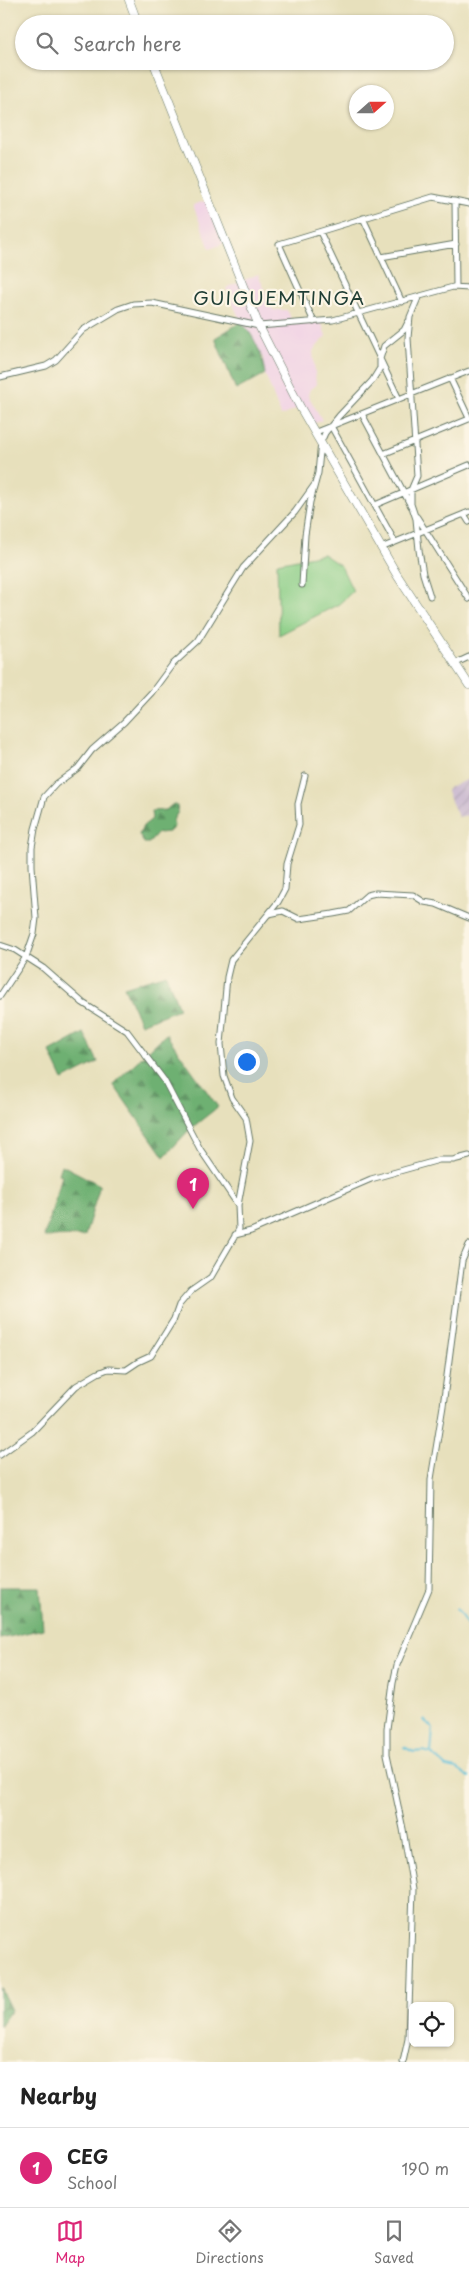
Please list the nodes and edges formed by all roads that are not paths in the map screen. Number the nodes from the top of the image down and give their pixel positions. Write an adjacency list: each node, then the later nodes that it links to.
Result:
1 (129, 0): 2 (street)
2 (135, 15)
3 (157, 70): 17 (street)
4 (455, 201): 5 (street); 6 (street); 8 (street)
5 (469, 204)
6 (363, 218): 7 (street); 9 (street)
7 (320, 232): 14 (street); 16 (street)
8 (456, 244): 9 (street); 10 (street)
9 (381, 257): 13 (street)
10 (456, 287): 11 (street); 12 (street)
11 (469, 288)
12 (418, 298): 13 (street); 15 (street)
13 (402, 302): 14 (street)
14 (359, 314): 16 (street); 18 (street)
15 (410, 317): 18 (street); 22 (street)
16 (314, 322): 17 (street)
17 (259, 326): 20 (street); 27 (street)
18 (380, 359): 23 (street); 26 (street)
19 (469, 371): 21 (street)
20 (0, 377)
21 (450, 378): 22 (street); 25 (street)
22 (413, 393): 23 (street); 28 (street)
23 (399, 399): 24 (street)
24 (362, 414): 26 (street); 30 (street)
25 (469, 418): 28 (street)
26 (331, 426): 27 (street); 29 (street); 35 (street)
27 (316, 432): 29 (street)
28 (415, 441): 30 (street); 33 (street)
29 (321, 442): 32 (street); 42 (street)
30 (383, 454): 34 (street)
31 (469, 465): 33 (street)
32 (315, 484): 43 (street); 53 (street)
33 (411, 490): 34 (street); 36 (street)
34 (404, 492): 35 (street); 36 (street)
35 (375, 505): 41 (street)
36 (413, 511): 39 (street); 40 (street)
37 (467, 513): 38 (street); 39 (street)
38 (469, 522)
39 (424, 531): 40 (street); 45 (street)
40 (417, 533): 41 (street); 44 (street)
41 (396, 542): 42 (street)
42 (381, 548): 47 (street)
43 (302, 584)
44 (430, 596)
45 (469, 599)
46 (469, 657): 47 (street)
47 (454, 664): 48 (street)
48 (469, 685)
49 (305, 776): 50 (street)
50 (268, 914): 51 (street); 56 (street)
51 (469, 918)
52 (0, 945): 53 (street)
53 (26, 957): 54 (street); 56 (street)
54 (0, 996)
55 (469, 1156): 57 (street)
56 (238, 1205): 57 (street)
57 (235, 1235): 59 (street)
58 (469, 1245): 60 (street)
59 (0, 1456)
60 (403, 2062)

